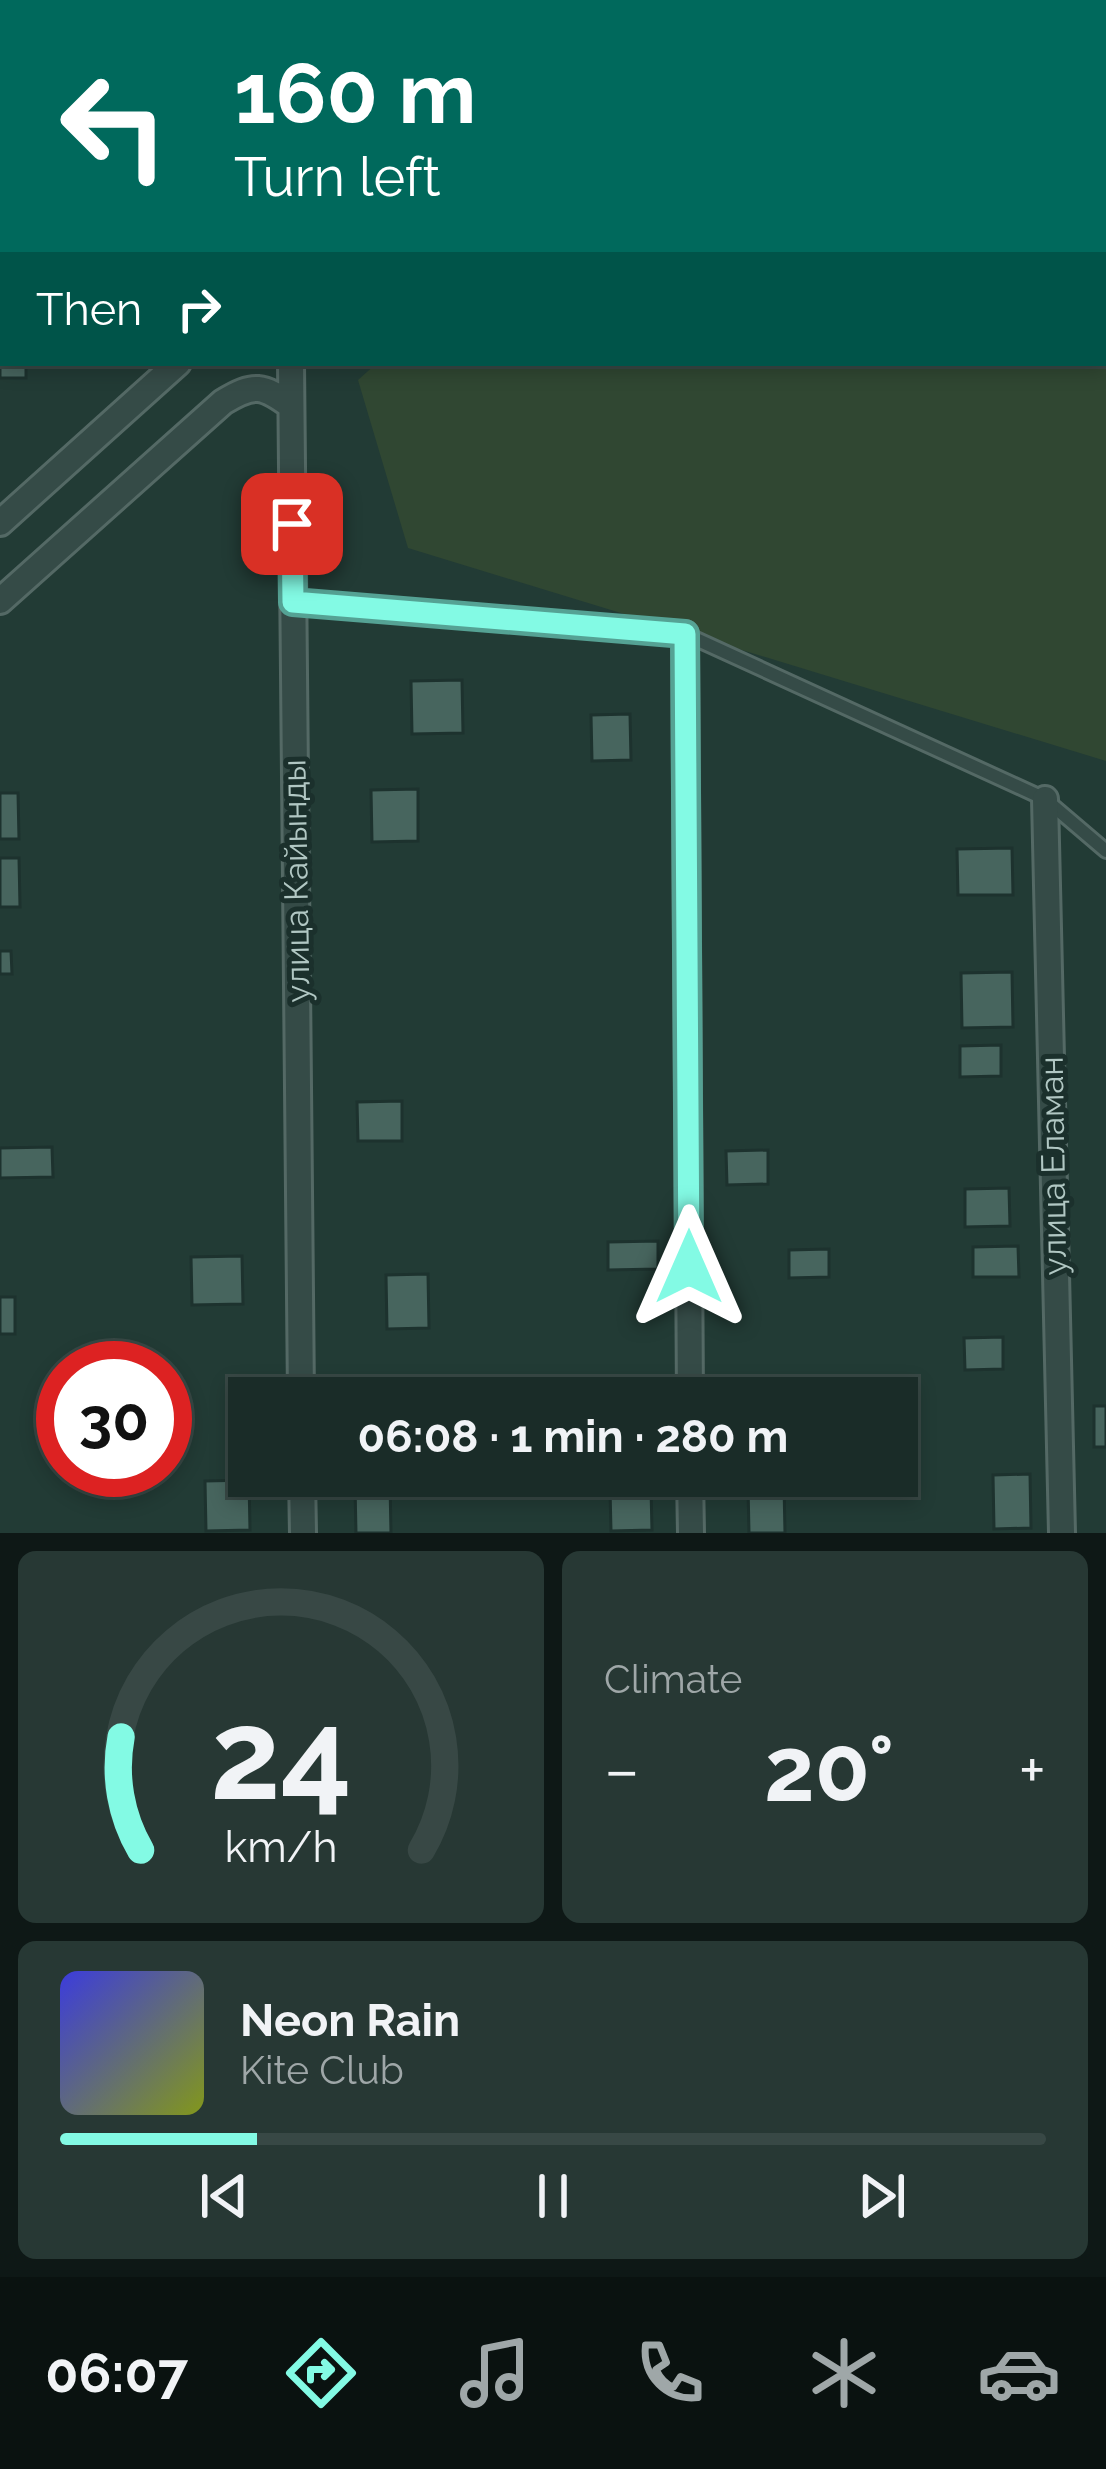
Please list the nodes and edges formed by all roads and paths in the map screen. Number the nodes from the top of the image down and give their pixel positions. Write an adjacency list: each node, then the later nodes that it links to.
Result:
1 (175, 366): 4 (street)
2 (291, 366): 3 (street, улица Кайынды)
3 (291, 406): 5 (street); 6 (street, улица Кайынды)
4 (0, 523)
5 (0, 602)
6 (293, 602): 7 (lane); 10 (street, улица Кайынды)
7 (685, 634): 8 (lane); 11 (street)
8 (1045, 800): 9 (lane); 16 (street, улица Еламан)
9 (1106, 851)
10 (302, 1377)
11 (690, 1377)
12 (302, 1497): 14 (street)
13 (690, 1497): 15 (street)
14 (303, 1533)
15 (691, 1533)
16 (1062, 1533)

